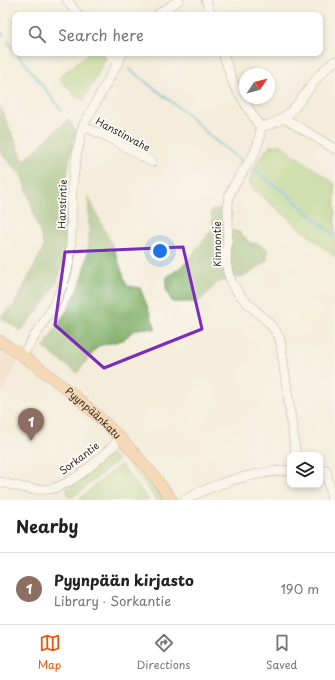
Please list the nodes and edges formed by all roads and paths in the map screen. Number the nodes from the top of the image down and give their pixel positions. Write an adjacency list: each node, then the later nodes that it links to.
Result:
1 (67, 0): 4 (street)
2 (179, 0): 5 (street)
3 (206, 0): 6 (street)
4 (76, 12)
5 (162, 12)
6 (210, 12)
7 (112, 56): 10 (street)
8 (121, 56): 10 (street, Hanstintie)
9 (224, 56): 14 (street)
10 (117, 61): 13 (street, Hanstintie)
11 (335, 61): 12 (street)
12 (284, 118): 14 (street); 15 (street)
13 (83, 126): 16 (street, Hanstinvahe); 18 (street, Hanstintie)
14 (260, 128): 20 (street, Kinnontie)
15 (335, 149)
16 (152, 162)
17 (0, 341): 18 (main road, Pyynpäänkatu)
18 (22, 356): 19 (main road, Pyynpäänkatu)
19 (121, 438): 23 (street, Sorkantie); 24 (main road, Pyynpäänkatu)
20 (296, 452)
21 (287, 470): 25 (street)
22 (327, 471): 26 (street)
23 (0, 482)
24 (172, 500)
25 (185, 500)
26 (332, 500)

